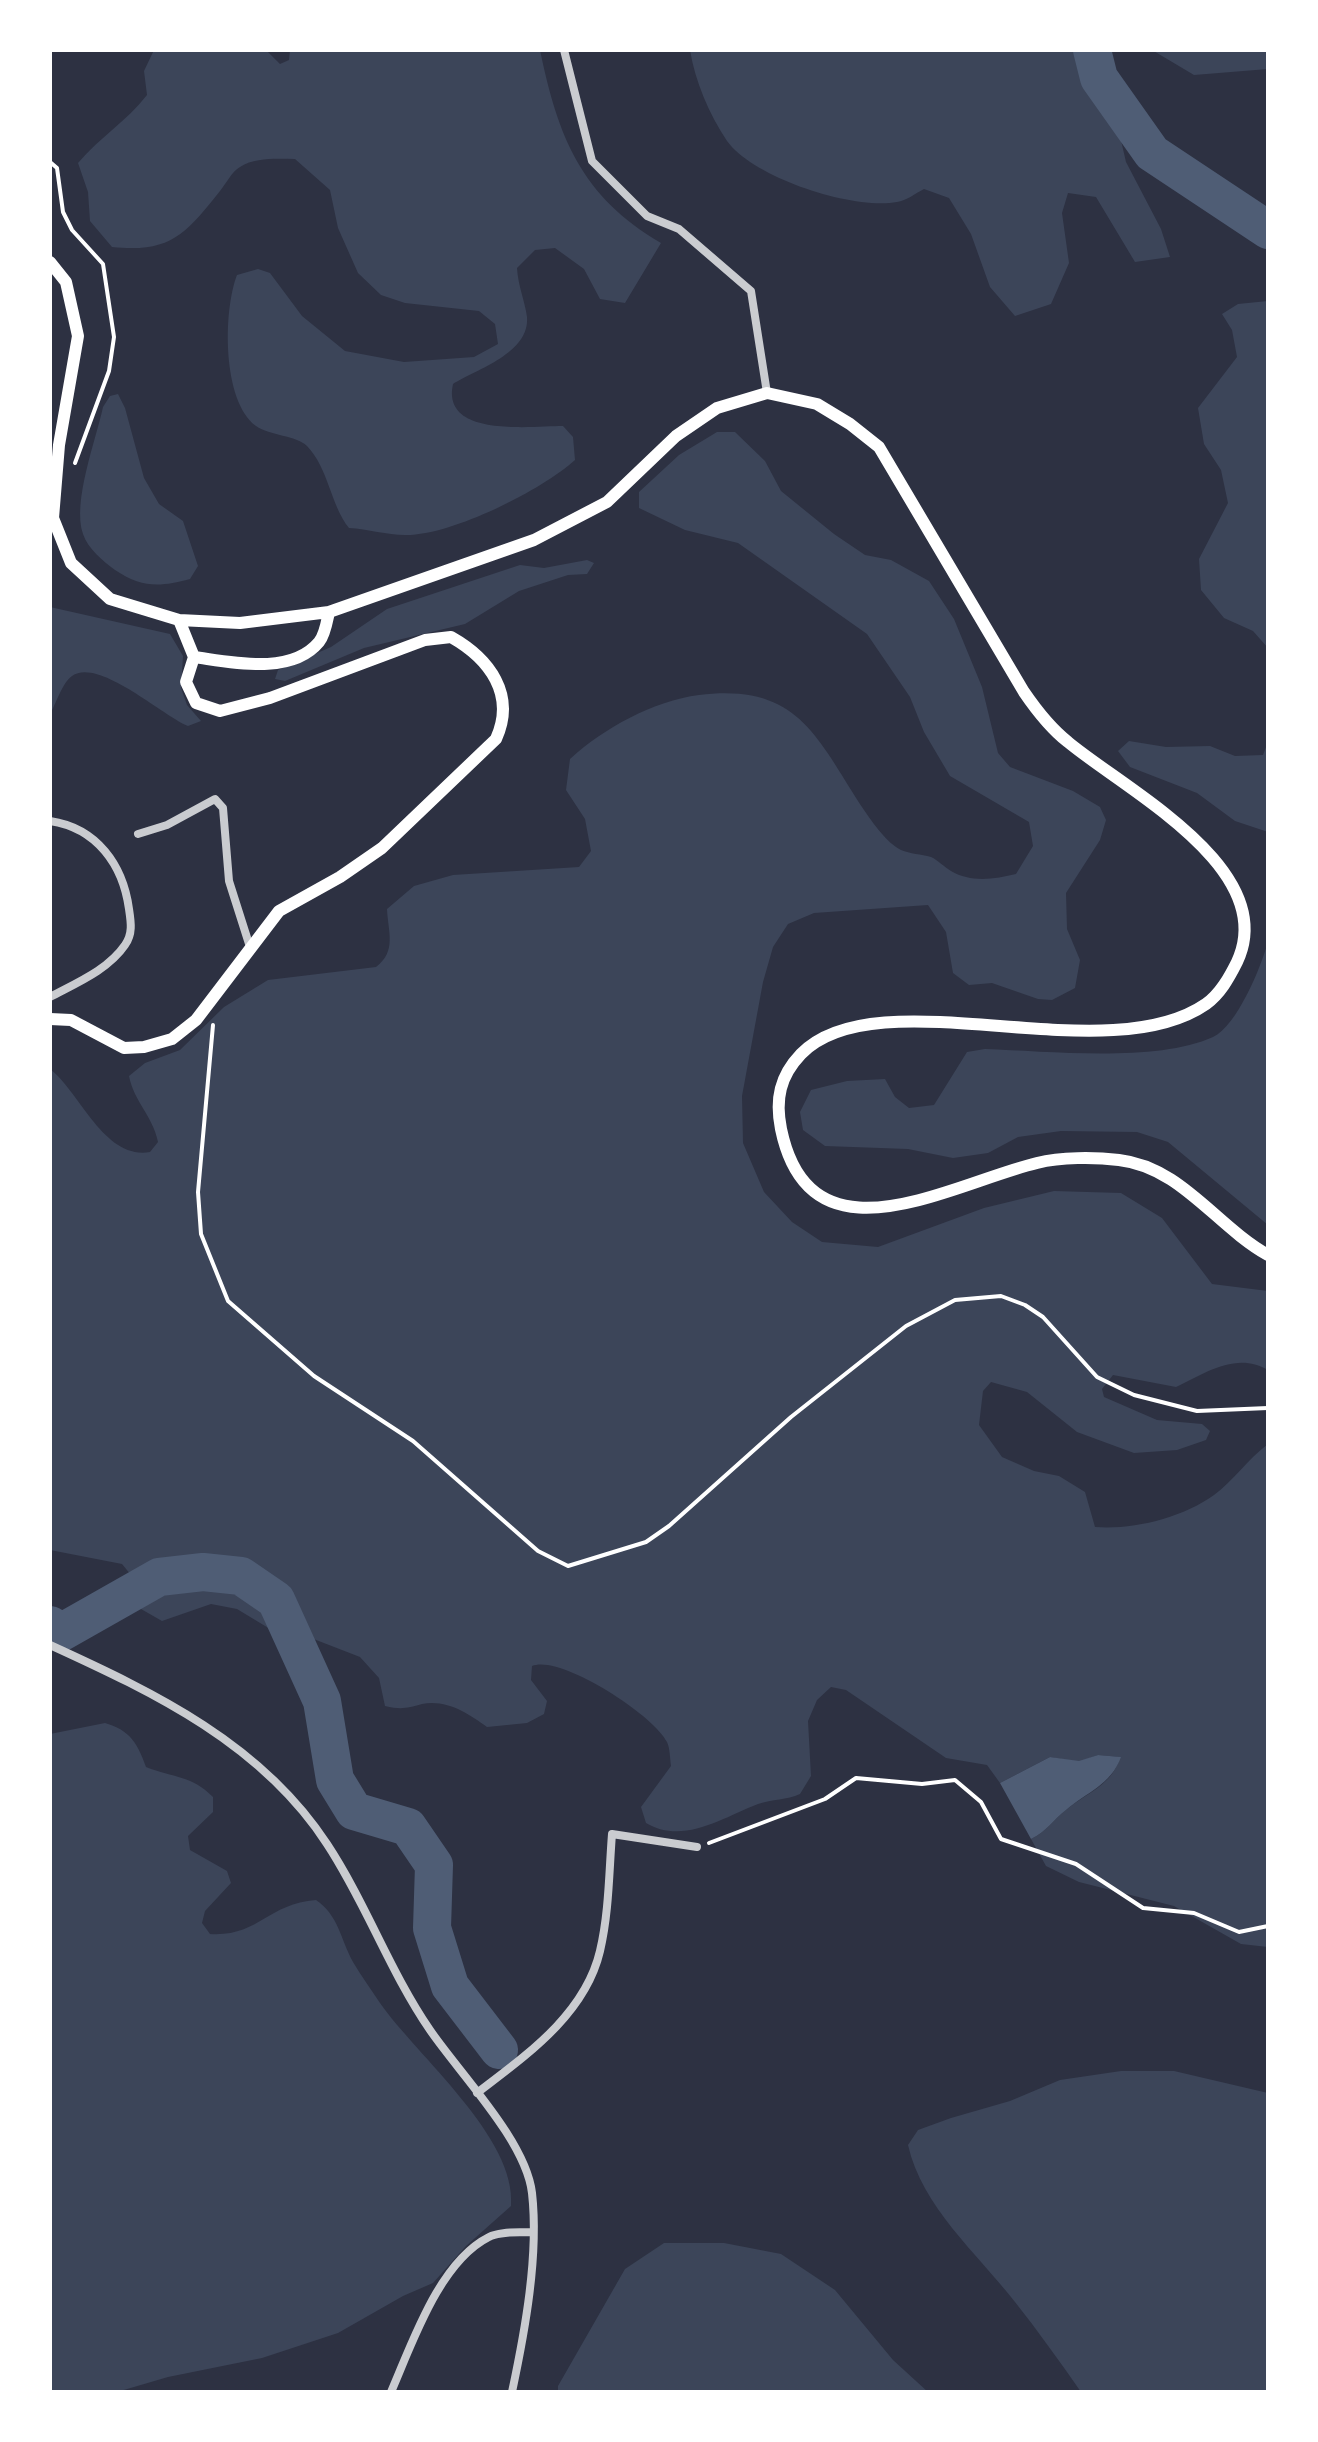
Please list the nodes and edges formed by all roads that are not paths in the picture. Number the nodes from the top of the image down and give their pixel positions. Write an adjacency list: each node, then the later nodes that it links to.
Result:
1 (564, 50): 3 (street)
2 (50, 262): 5 (main road)
3 (767, 393): 4 (main road); 12 (main road)
4 (329, 612): 5 (main road); 6 (main road)
5 (179, 620): 6 (main road)
6 (194, 657): 9 (main road)
7 (50, 821): 10 (street)
8 (138, 834): 9 (street)
9 (250, 947): 11 (main road)
10 (50, 997)
11 (50, 1019)
12 (1268, 1255)
13 (50, 1645): 15 (street)
14 (697, 1847): 15 (street)
15 (477, 2093): 16 (street)
16 (531, 2232): 17 (street); 18 (street)
17 (391, 2392)
18 (512, 2392)

